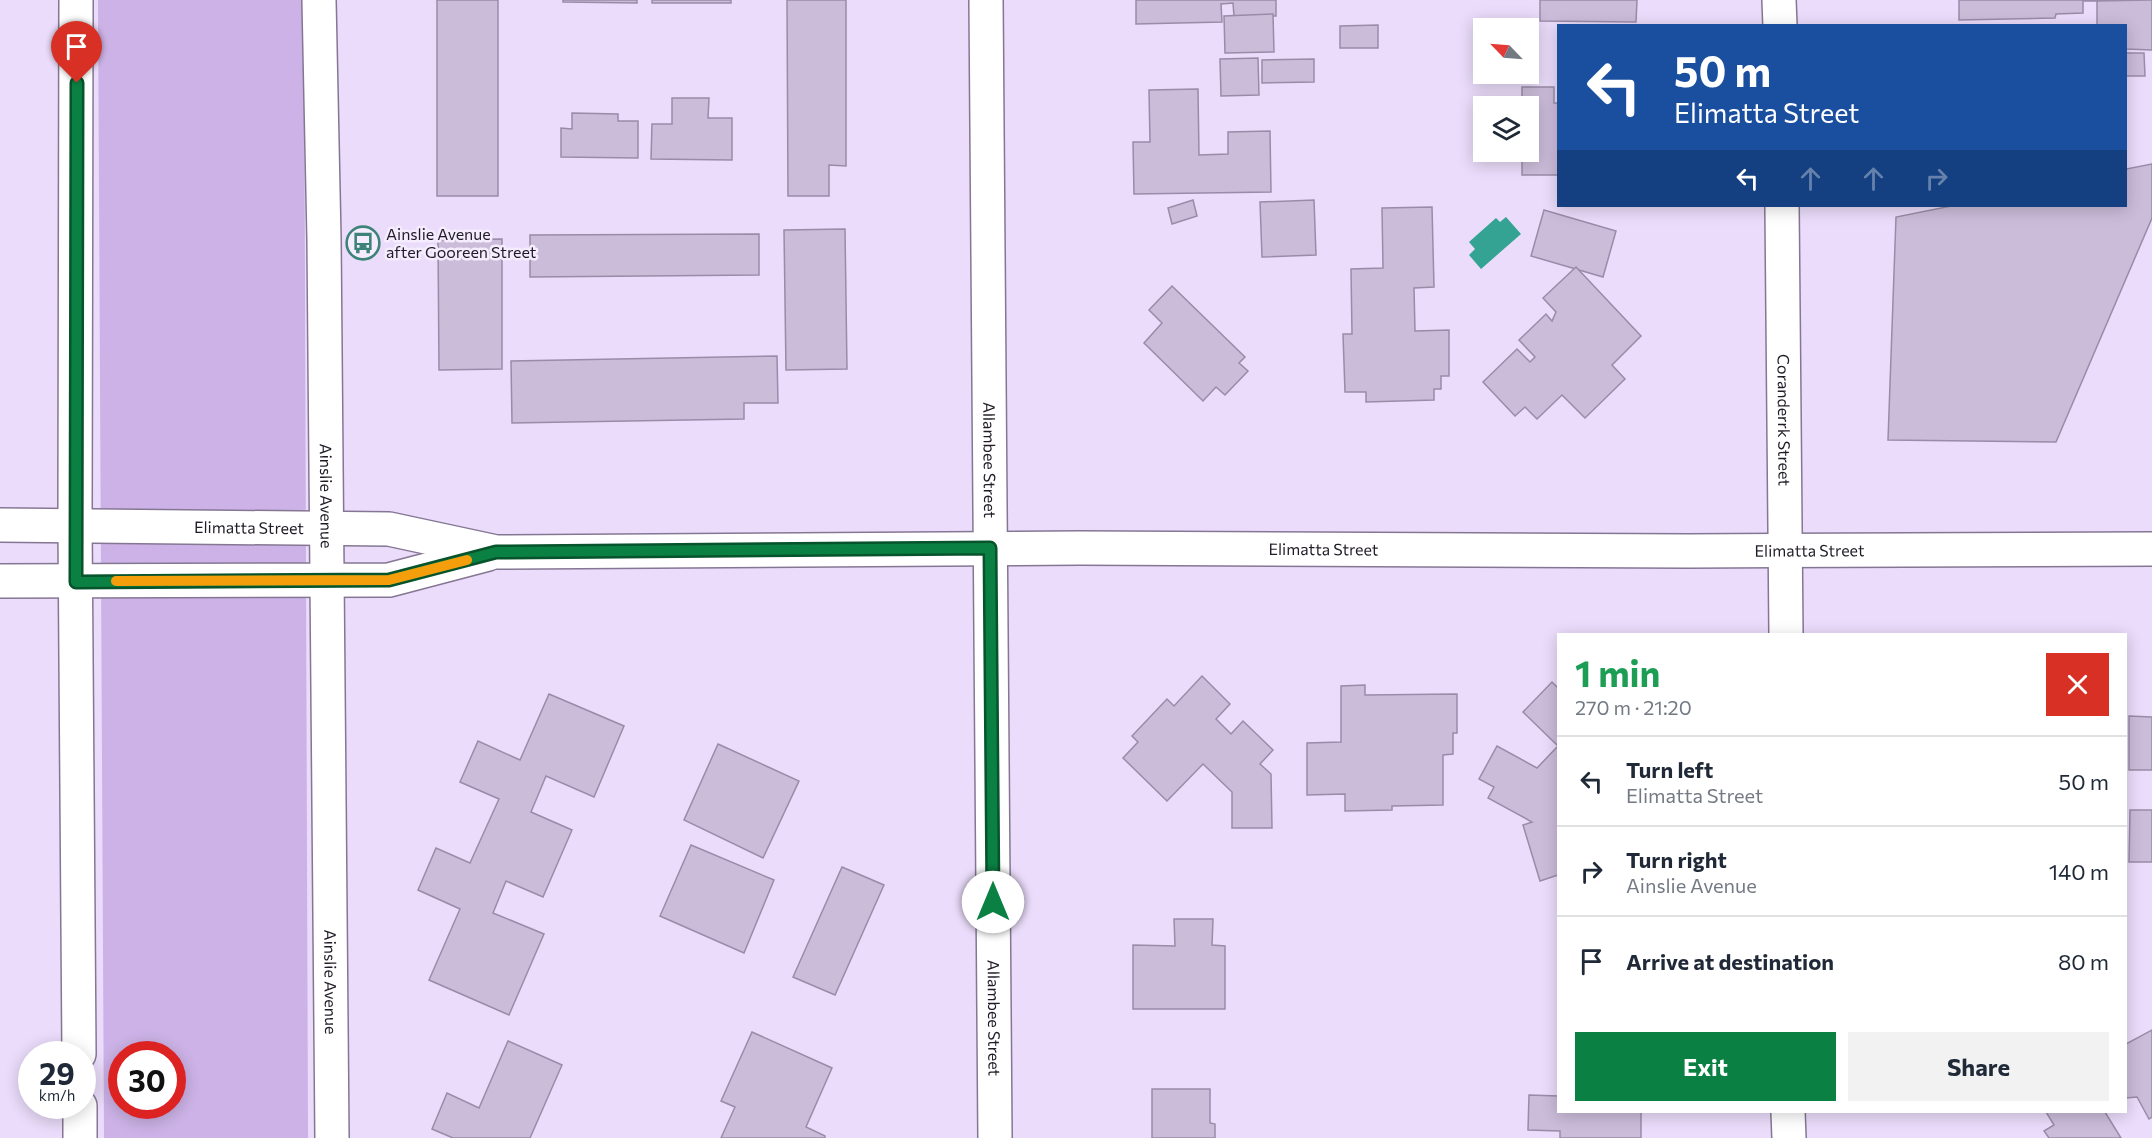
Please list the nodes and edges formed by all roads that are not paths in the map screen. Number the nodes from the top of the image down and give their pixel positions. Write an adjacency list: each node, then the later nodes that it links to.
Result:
1 (76, 0): 8 (street)
2 (319, 0): 9 (street, Ainslie Avenue)
3 (986, 0): 10 (street, Allambee Street)
4 (1779, 0): 5 (street)
5 (1780, 24)
6 (1782, 207): 12 (street, Coranderrk Street)
7 (0, 525): 8 (street, Elimatta Street)
8 (75, 526): 9 (street, Elimatta Street); 16 (street)
9 (325, 529): 13 (street, Elimatta Street); 14 (street, Ainslie Avenue)
10 (990, 548): 12 (street, Elimatta Street); 13 (street, Elimatta Street); 23 (street, Allambee Street)
11 (2152, 549): 12 (street, Elimatta Street)
12 (1786, 550): 17 (street, Coranderrk Street)
13 (496, 552): 14 (street, Elimatta Street)
14 (326, 580): 16 (street, Elimatta Street); 22 (street, Ainslie Avenue)
15 (0, 581): 16 (street, Elimatta Street)
16 (76, 582): 18 (street)
17 (1786, 633)
18 (79, 1041)
19 (1788, 1113): 24 (street)
20 (80, 1119): 21 (street)
21 (80, 1138)
22 (332, 1138)
23 (994, 1138)
24 (1789, 1138)

